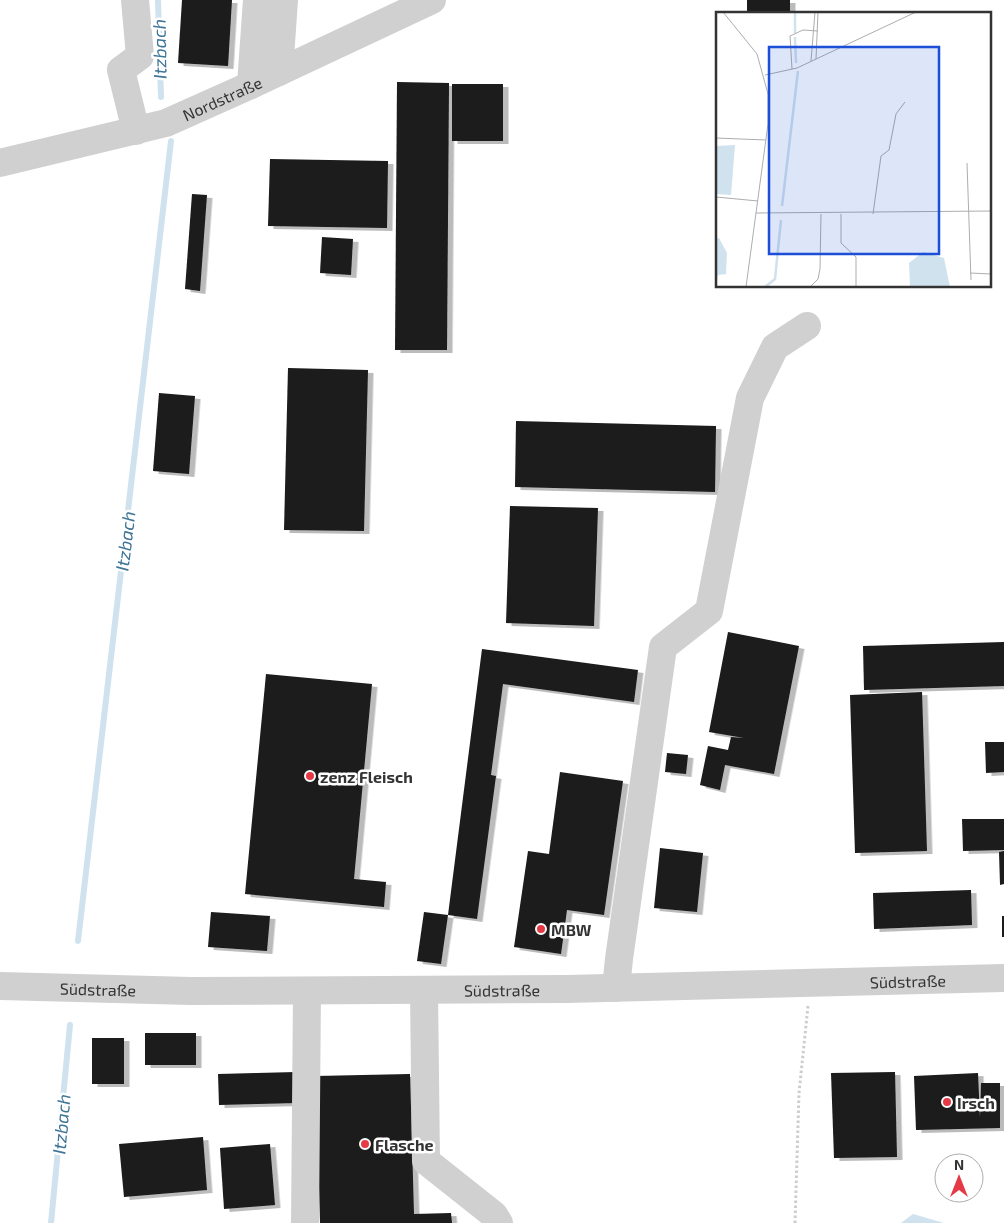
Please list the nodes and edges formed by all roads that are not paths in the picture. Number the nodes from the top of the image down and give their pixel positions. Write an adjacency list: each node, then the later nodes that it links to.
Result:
1 (136, 0): 7 (street)
2 (257, 0): 6 (street)
3 (284, 0): 5 (street)
4 (432, 0): 5 (street, Nordstraße)
5 (279, 72): 6 (street, Nordstraße)
6 (251, 85): 7 (street, Nordstraße)
7 (136, 131): 8 (street, Nordstraße)
8 (0, 163)
9 (807, 326): 12 (street)
10 (1004, 978): 12 (street, Südstraße)
11 (0, 986): 14 (street, Südstraße)
12 (616, 988): 13 (street, Südstraße)
13 (424, 990): 14 (street, Südstraße); 16 (street)
14 (307, 991): 15 (street)
15 (305, 1223)
16 (499, 1223)

